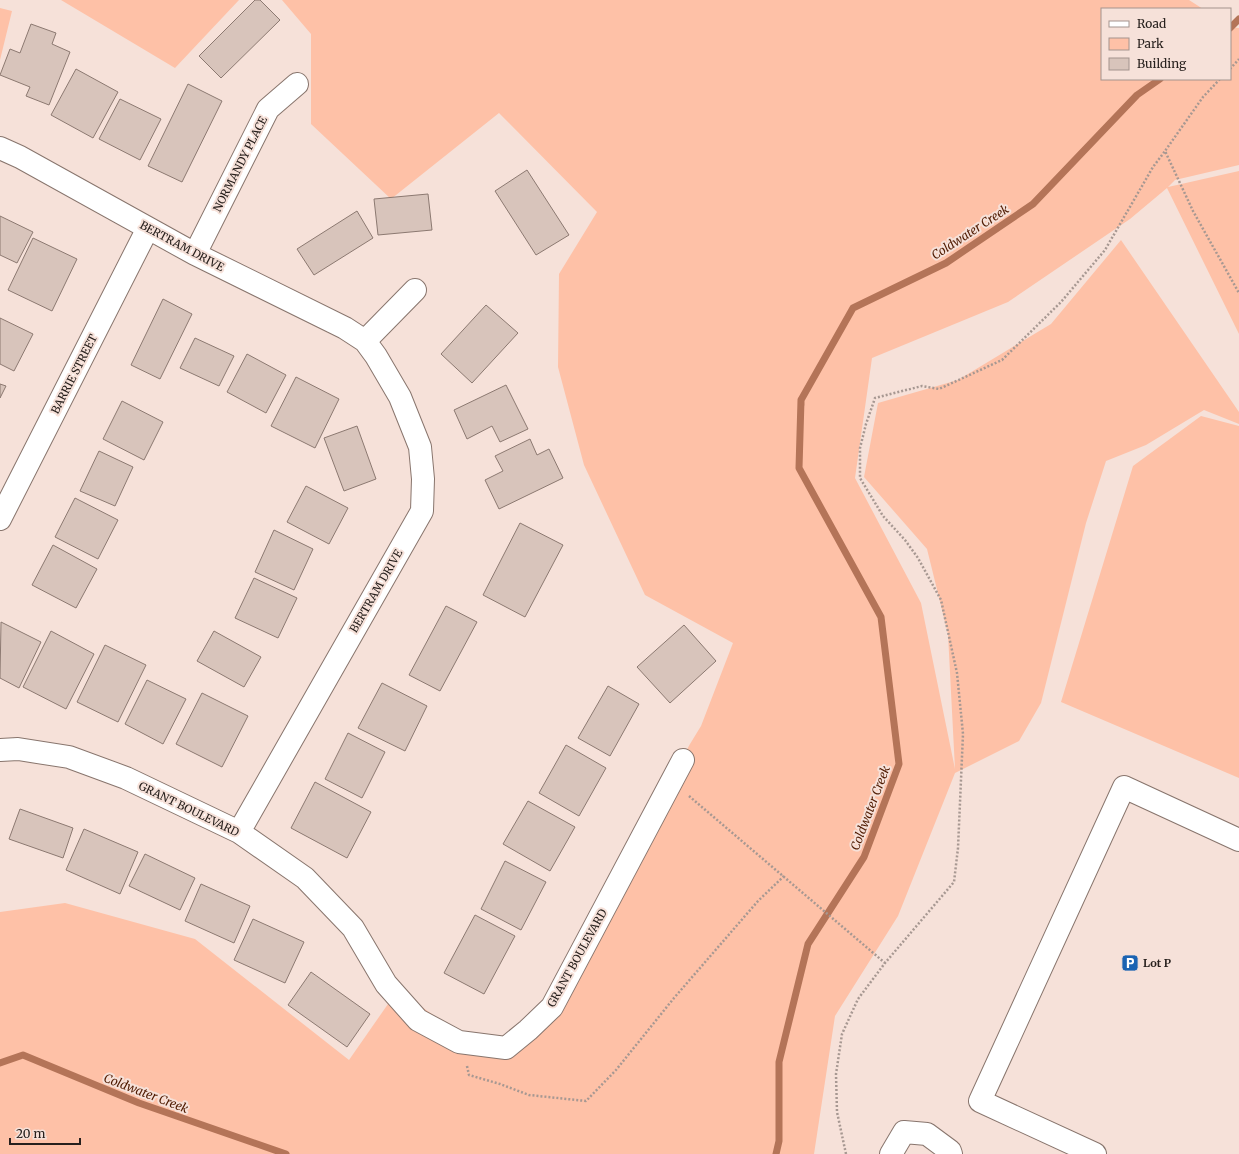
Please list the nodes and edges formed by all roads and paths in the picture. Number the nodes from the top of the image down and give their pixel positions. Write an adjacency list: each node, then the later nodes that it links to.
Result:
1 (1239, 60): 2 (path)
2 (1231, 68)
3 (1219, 80): 6 (path)
4 (297, 84): 8 (street, NORMANDY PLACE)
5 (0, 148): 7 (street, BERTRAM DRIVE)
6 (1165, 151): 10 (path); 19 (path)
7 (148, 228): 8 (street, BERTRAM DRIVE); 12 (street, BARRIE STREET)
8 (194, 254): 11 (street, BERTRAM DRIVE)
9 (415, 290): 11 (street)
10 (1239, 293)
11 (365, 341): 16 (street, BERTRAM DRIVE)
12 (0, 519)
13 (0, 750): 16 (street, GRANT BOULEVARD)
14 (683, 760): 15 (street, GRANT BOULEVARD)
15 (672, 782): 18 (path); 20 (street, GRANT BOULEVARD)
16 (239, 832): 20 (street, GRANT BOULEVARD)
17 (1239, 840): 24 (street)
18 (784, 876): 19 (path); 20 (path)
19 (885, 963): 21 (path)
20 (460, 1042)
21 (846, 1154)
22 (891, 1154): 23 (street)
23 (951, 1154)
24 (1095, 1154)

